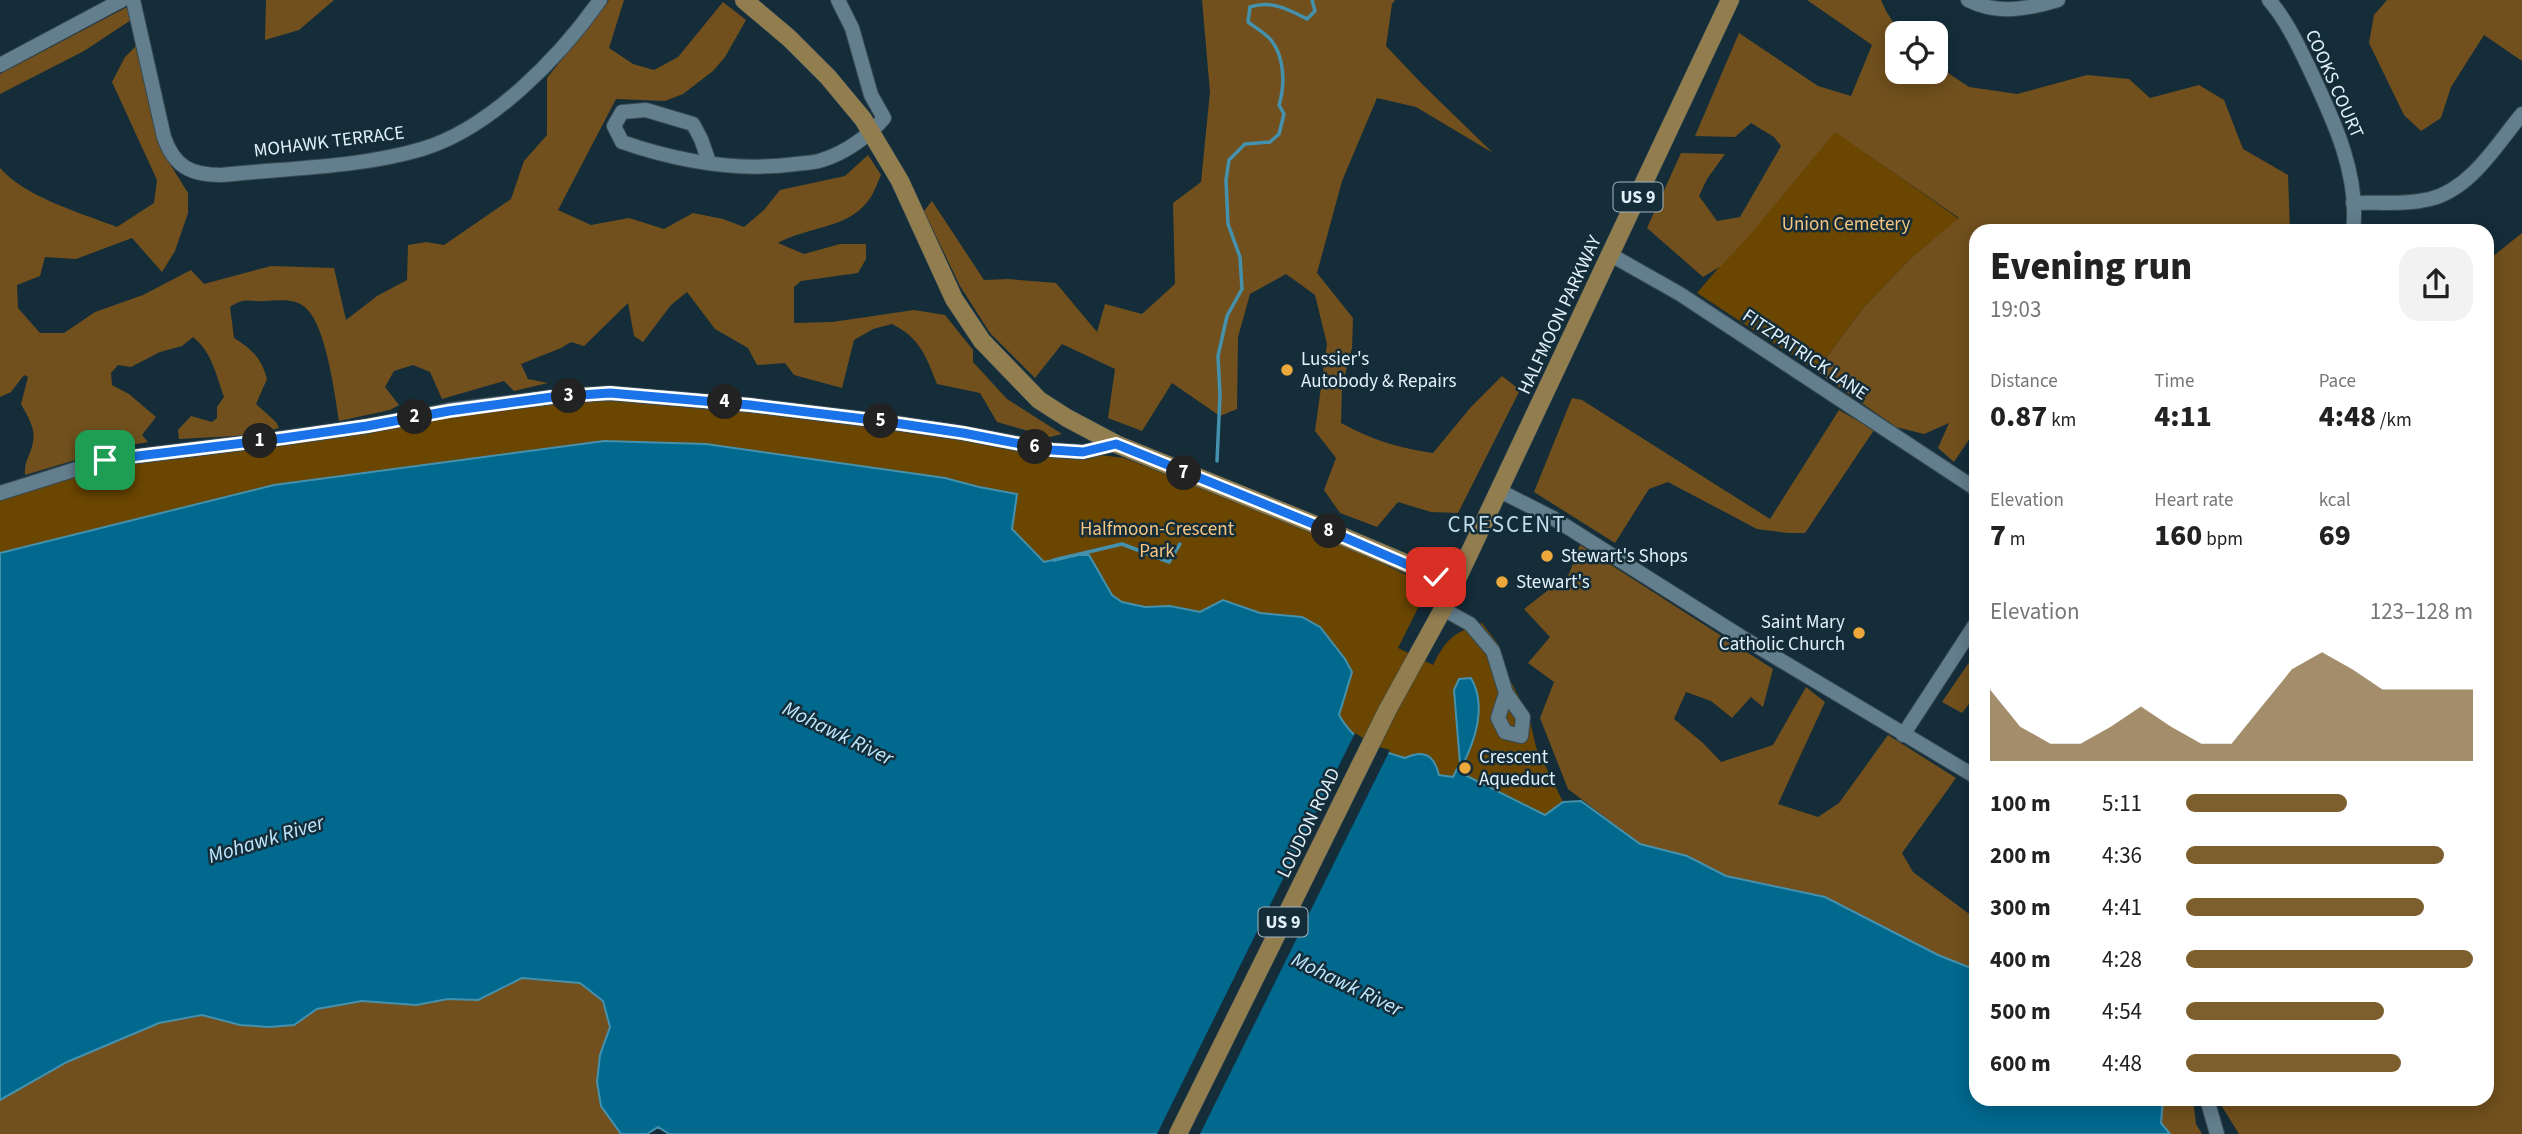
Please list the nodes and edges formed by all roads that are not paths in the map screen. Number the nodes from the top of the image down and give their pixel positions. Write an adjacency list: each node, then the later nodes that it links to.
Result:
1 (122, 0): 10 (street)
2 (133, 0): 3 (street, MOHAWK TERRACE)
3 (600, 0)
4 (744, 0): 12 (main road)
5 (838, 0): 12 (street)
6 (1730, 0): 16 (main road, HALFMOON PARKWAY / US 9)
7 (1968, 0): 8 (street)
8 (2058, 0)
9 (2277, 3): 14 (street, COOKS COURT)
10 (0, 65)
11 (2522, 114): 14 (street)
12 (872, 132): 13 (street); 17 (main road)
13 (709, 162): 13 (street)
14 (2353, 203): 15 (street, COOKS COURT)
15 (2353, 224)
16 (1611, 255): 18 (street, FITZPATRICK LANE); 19 (main road, HALFMOON PARKWAY / US 9)
17 (1116, 444): 20 (street); 21 (main road)
18 (1969, 484)
19 (1500, 491): 21 (main road, HALFMOON PARKWAY / US 9); 25 (street)
20 (0, 493)
21 (1455, 584): 22 (main road, HALFMOON PARKWAY / US 9)
22 (1443, 609): 24 (street); 28 (main road, LOUDON ROAD / US 9)
23 (1969, 634): 25 (street)
24 (1506, 693)
25 (1903, 734): 26 (street)
26 (1969, 773)
27 (2209, 1106): 29 (street)
28 (1178, 1134)
29 (2217, 1134)

